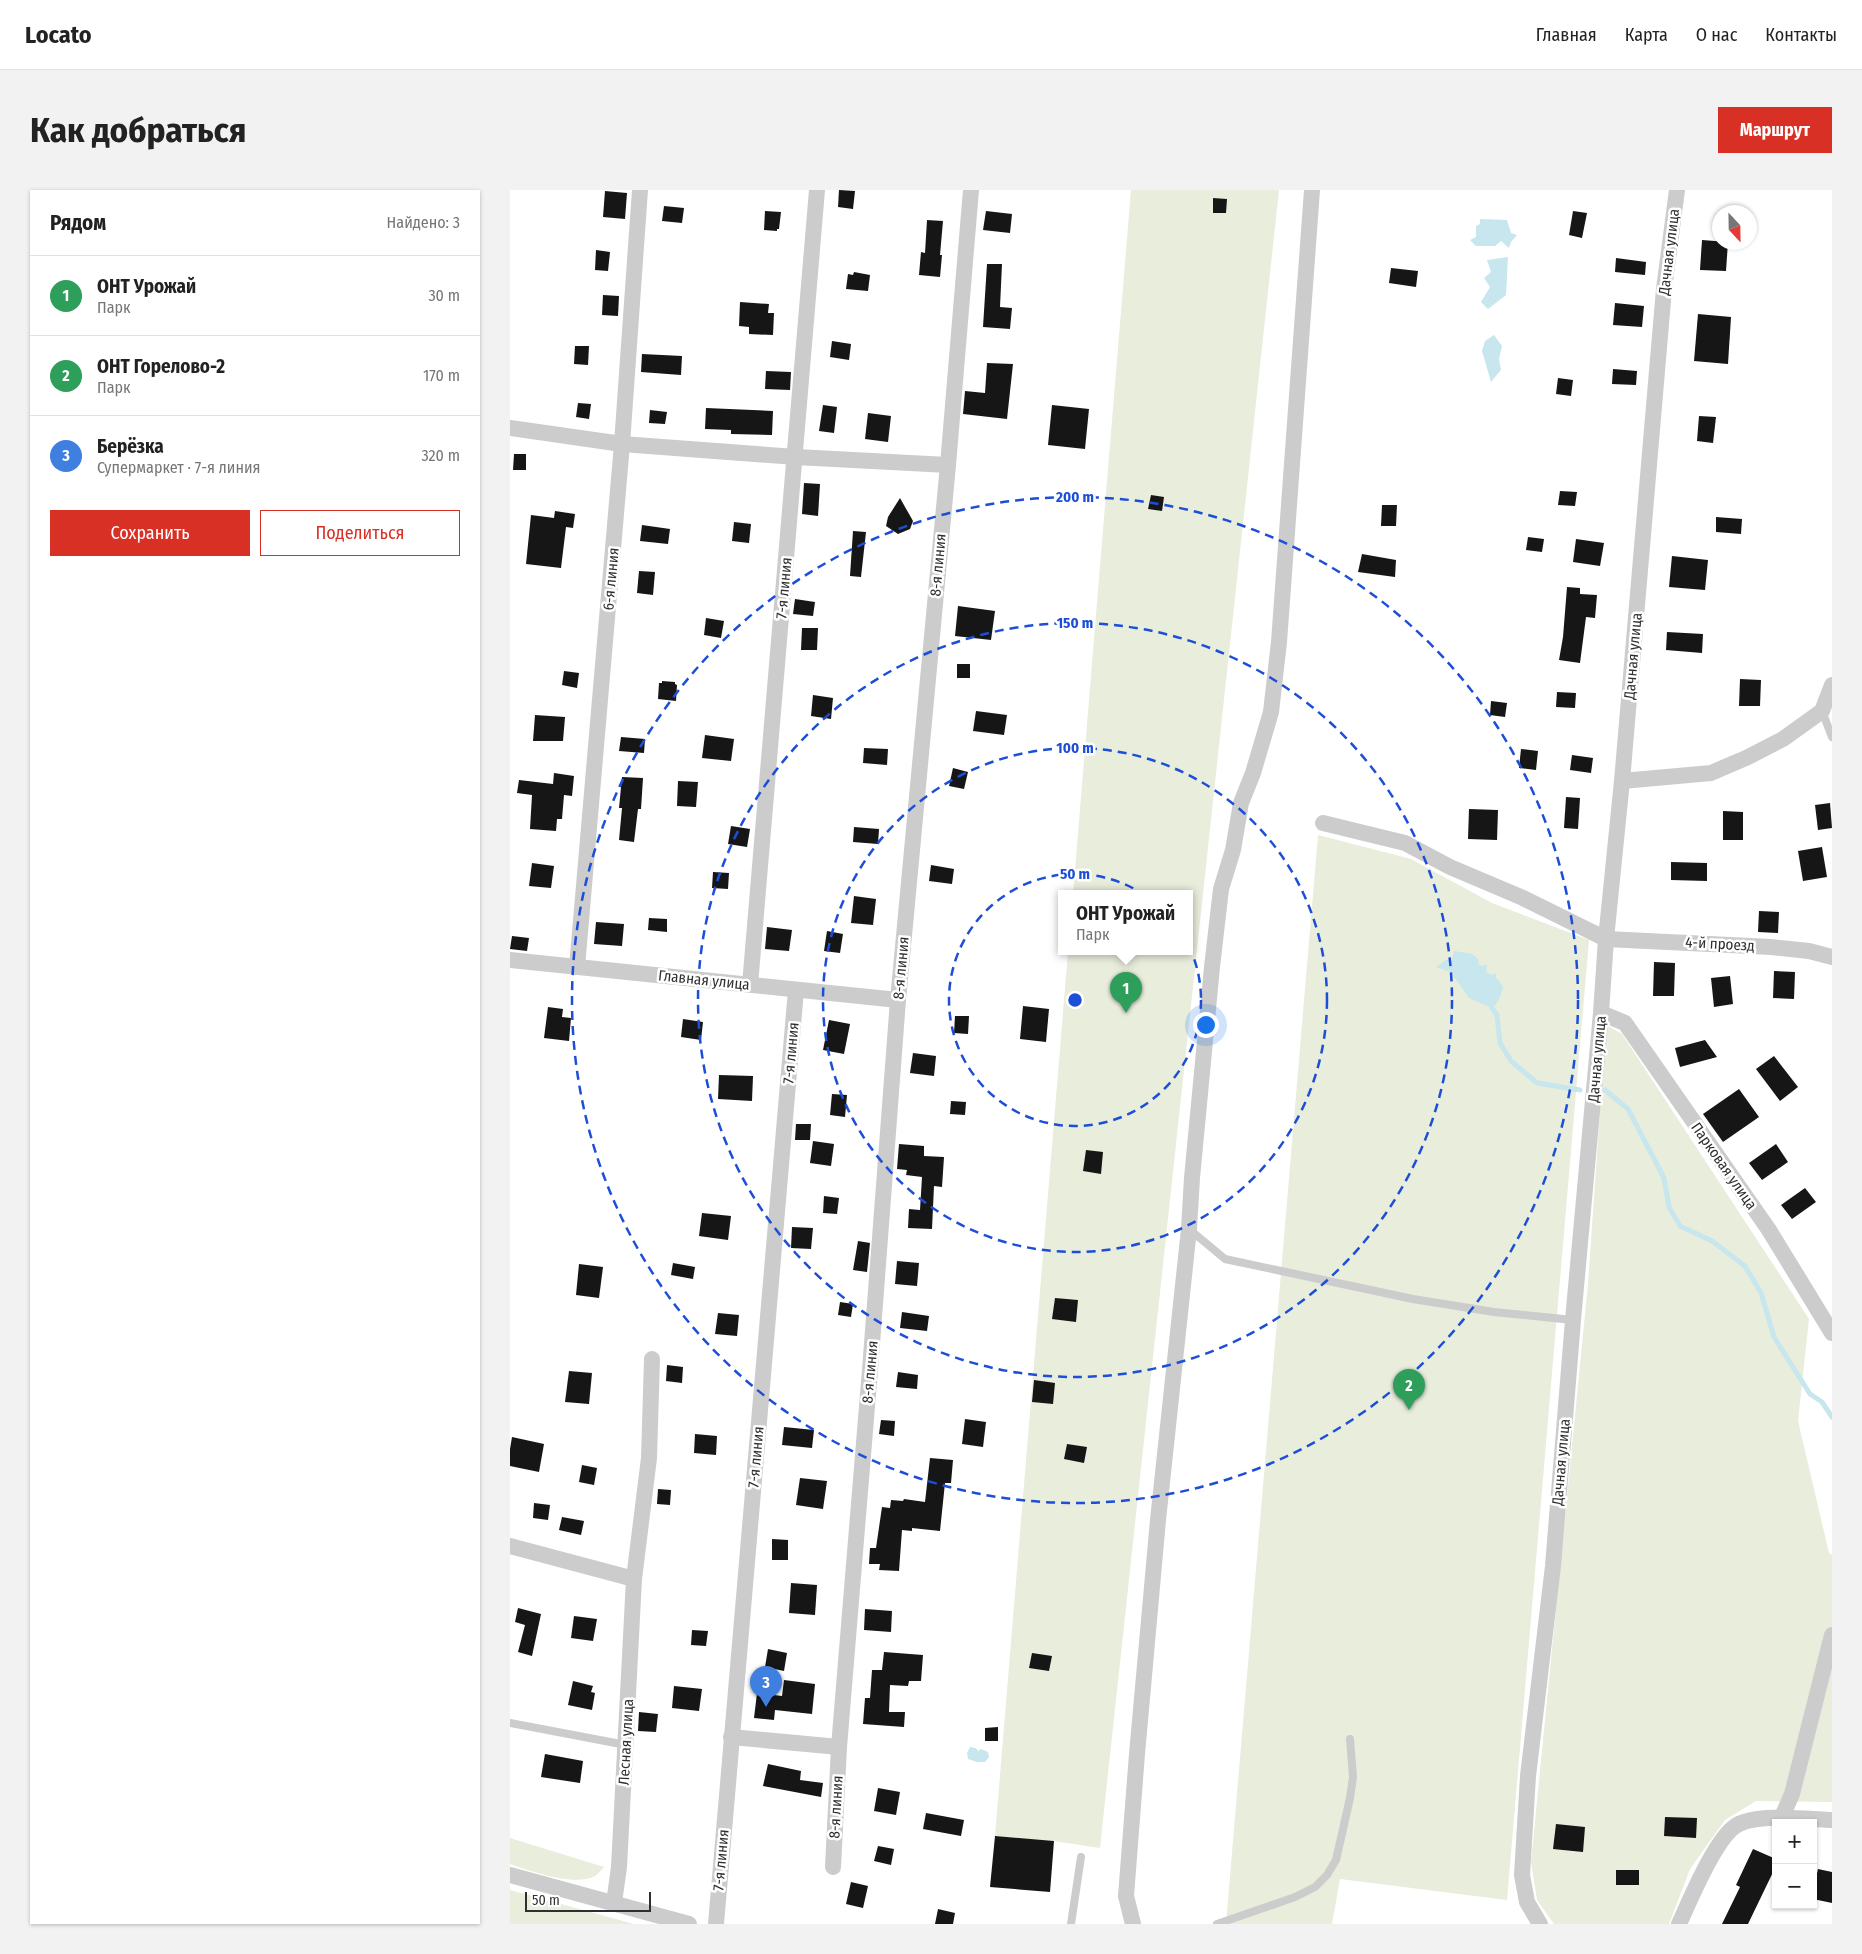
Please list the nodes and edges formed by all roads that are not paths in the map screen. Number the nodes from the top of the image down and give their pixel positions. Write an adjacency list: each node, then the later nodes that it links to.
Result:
1 (640, 190): 7 (street, 6-я линия)
2 (817, 190): 8 (street, 7-я линия)
3 (971, 190): 9 (street, 8-я линия)
4 (1312, 190): 23 (street)
5 (1677, 190): 13 (street, Дачная улица)
6 (510, 428): 7 (street)
7 (622, 444): 8 (street); 18 (street, 6-я линия)
8 (796, 457): 9 (street); 19 (street, 7-я линия)
9 (948, 465): 21 (street, 8-я линия)
10 (1832, 685): 11 (street)
11 (1822, 711): 12 (lane); 13 (street)
12 (1832, 737)
13 (1622, 781): 15 (street, Дачная улица)
14 (1323, 823): 15 (street)
15 (1606, 939): 16 (street, 4-й проезд); 22 (street, Дачная улица)
16 (1832, 957)
17 (510, 960): 18 (street, Главная улица)
18 (577, 967): 19 (street, Главная улица)
19 (750, 985): 20 (street, Главная улица)
20 (796, 990): 21 (street, Главная улица); 31 (street, 7-я линия)
21 (898, 1000): 34 (street, 8-я линия)
22 (1601, 1013): 24 (street, Дачная улица); 25 (street, Парковая улица)
23 (1189, 1229): 24 (lane); 45 (street)
24 (1573, 1320): 47 (street, Дачная улица)
25 (1832, 1333)
26 (652, 1359): 28 (street, Лесная улица)
27 (510, 1546): 28 (street)
28 (634, 1579): 33 (street, Лесная улица)
29 (1832, 1635): 35 (street)
30 (510, 1723): 33 (lane)
31 (731, 1737): 34 (street); 43 (street, 7-я линия)
32 (1350, 1739): 46 (lane)
33 (626, 1746): 41 (street, Лесная улица)
34 (838, 1746): 39 (street, 8-я линия)
35 (1781, 1819): 48 (street)
36 (1817, 1820): 37 (street)
37 (1832, 1820)
38 (1081, 1857): 44 (lane)
39 (833, 1867)
40 (510, 1875): 41 (street)
41 (614, 1904): 42 (street)
42 (689, 1924)
43 (716, 1924)
44 (1071, 1924)
45 (1133, 1924)
46 (1218, 1924)
47 (1540, 1924)
48 (1680, 1924)

